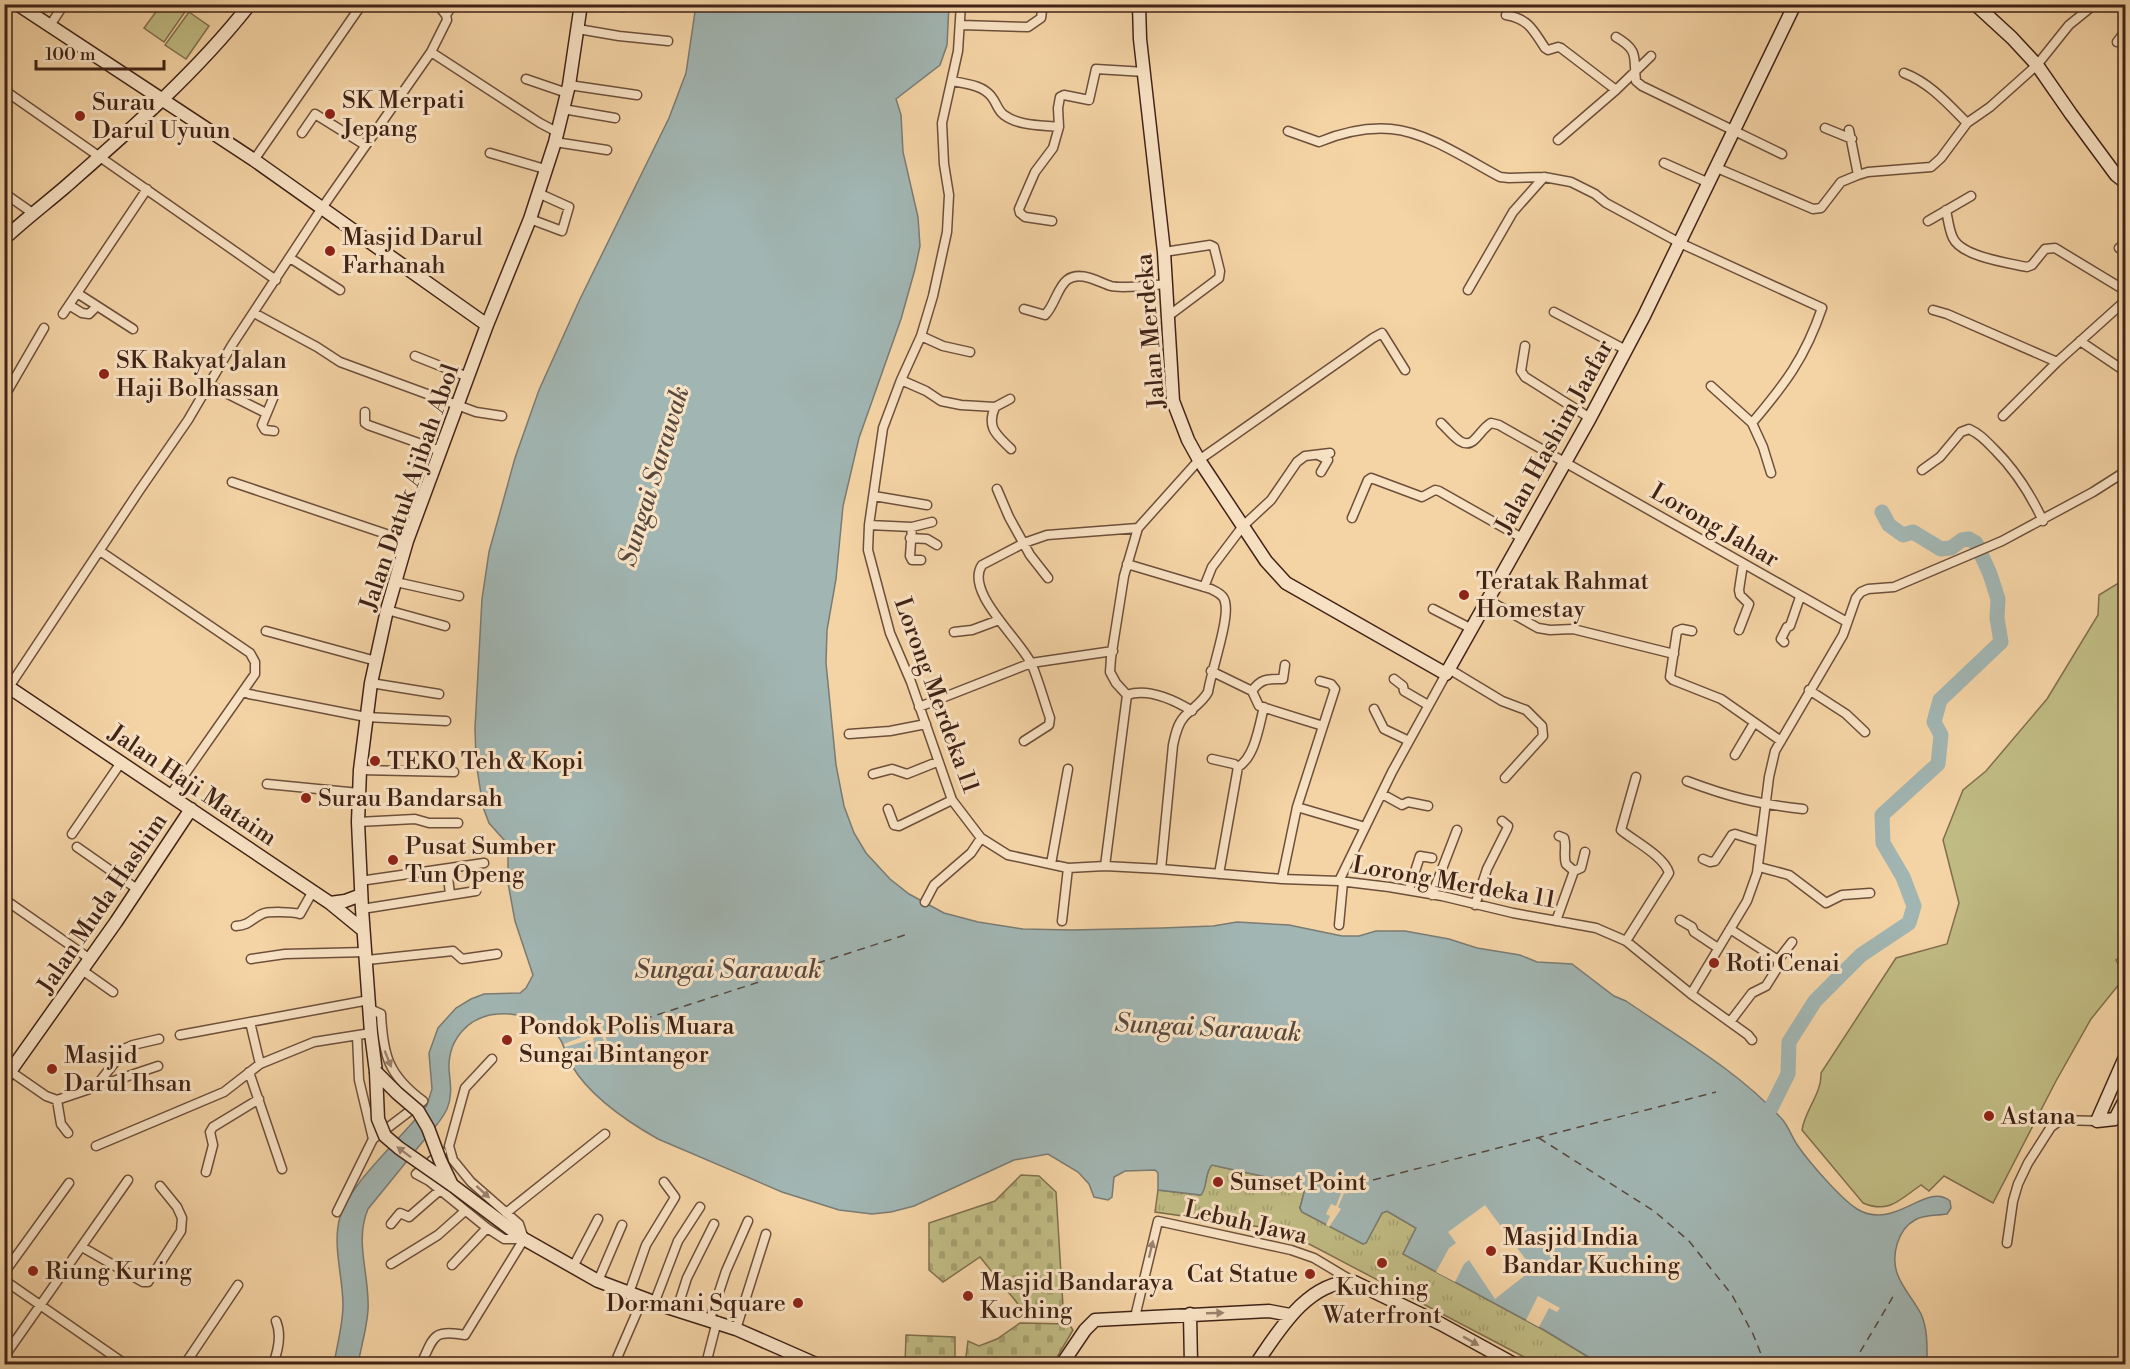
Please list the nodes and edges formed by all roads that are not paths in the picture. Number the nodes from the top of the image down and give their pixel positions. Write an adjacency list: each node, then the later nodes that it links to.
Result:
1 (17, 4): 21 (main road)
2 (64, 4): 21 (street)
3 (250, 4): 39 (main road)
4 (362, 4): 55 (street)
5 (436, 4): 18 (street)
6 (453, 4): 18 (street)
7 (581, 4): 22 (main road, Jalan Datuk Ajibah Abol)
8 (608, 4): 9 (street)
9 (624, 4)
10 (961, 4): 20 (street, Lorong Merdeka 11)
11 (1043, 4): 20 (street)
12 (1139, 4): 30 (main road, Jalan Merdeka)
13 (1795, 4): 46 (main road, Jalan Hashim Jaafar)
14 (1975, 4): 29 (main road)
15 (2095, 4): 29 (street)
16 (2116, 4): 17 (street)
17 (2126, 12)
18 (446, 15): 27 (street)
19 (1506, 15): 37 (street)
20 (961, 25): 34 (street, Lorong Merdeka 11)
21 (49, 27): 39 (main road)
22 (578, 29): 25 (street); 35 (main road, Jalan Datuk Ajibah Abol)
23 (2126, 30): 26 (street)
24 (1616, 37): 31 (street)
25 (668, 41)
26 (2117, 42)
27 (431, 52): 48 (street); 50 (street)
28 (1651, 56): 31 (street)
29 (2037, 66): 42 (street); 62 (main road)
30 (1145, 72): 43 (street); 75 (main road, Jalan Merdeka)
31 (1635, 72): 37 (street); 46 (street)
32 (1904, 74): 42 (street)
33 (526, 79): 35 (street)
34 (953, 81): 43 (street); 95 (street, Lorong Merdeka 11)
35 (568, 89): 38 (street); 40 (main road, Jalan Datuk Ajibah Abol)
36 (4, 90): 54 (street)
37 (1617, 90): 49 (street)
38 (637, 95)
39 (161, 99): 54 (main road); 55 (main road)
40 (563, 109): 41 (street); 48 (main road, Jalan Datuk Ajibah Abol)
41 (615, 118)
42 (1967, 123): 59 (street)
43 (1059, 127): 71 (street)
44 (1825, 128): 59 (street)
45 (1288, 131): 60 (street)
46 (1735, 132): 53 (street); 57 (main road, Jalan Hashim Jaafar)
47 (302, 133): 50 (street)
48 (556, 137): 51 (street); 58 (main road, Jalan Datuk Ajibah Abol)
49 (1558, 140)
50 (365, 145): 67 (street)
51 (607, 150)
52 (490, 153): 58 (street)
53 (1782, 154)
54 (101, 156): 63 (street); 69 (main road)
55 (254, 160): 67 (main road)
56 (1665, 163): 61 (street)
57 (1717, 168): 59 (street); 61 (main road, Jalan Hashim Jaafar)
58 (545, 169): 65 (main road, Jalan Datuk Ajibah Abol)
59 (1858, 175)
60 (1544, 177): 74 (street); 80 (street)
61 (1709, 183): 74 (main road, Jalan Hashim Jaafar)
62 (2126, 183)
63 (147, 189): 77 (street); 82 (street)
64 (4, 193): 69 (street)
65 (538, 193): 70 (main road, Jalan Datuk Ajibah Abol); 70 (street)
66 (1971, 196): 68 (street)
67 (322, 208): 76 (street); 92 (main road)
68 (1946, 210): 72 (street); 81 (street)
69 (34, 214): 73 (main road)
70 (530, 219): 92 (main road, Jalan Datuk Ajibah Abol)
71 (1052, 221)
72 (1928, 221)
73 (4, 239)
74 (1680, 243): 98 (main road, Jalan Hashim Jaafar); 119 (street)
75 (1164, 252): 78 (main road, Jalan Merdeka); 91 (street)
76 (290, 258): 77 (street); 79 (street)
77 (276, 280): 89 (street)
78 (1167, 284): 86 (street); 91 (main road, Jalan Merdeka)
79 (340, 290)
80 (1468, 290)
81 (2126, 291)
82 (77, 293): 84 (street); 85 (street)
83 (2126, 300): 96 (street)
84 (69, 305): 85 (street); 90 (street)
85 (97, 306): 94 (street)
86 (1024, 309)
87 (1933, 310): 101 (street)
88 (1554, 312): 98 (street)
89 (254, 313): 106 (street); 111 (street)
90 (63, 314)
91 (1167, 317): 125 (main road, Jalan Merdeka)
92 (487, 325): 104 (main road, Jalan Datuk Ajibah Abol)
93 (44, 328): 109 (street)
94 (133, 329)
95 (921, 336): 99 (street); 105 (street, Lorong Merdeka 11)
96 (2080, 341): 101 (street); 103 (street)
97 (1525, 346): 117 (street)
98 (1626, 350): 117 (main road, Jalan Hashim Jaafar)
99 (970, 352)
100 (415, 356): 104 (street)
101 (2057, 362): 116 (street)
102 (1405, 370): 125 (street)
103 (2126, 372)
104 (468, 377): 111 (main road, Jalan Datuk Ajibah Abol)
105 (901, 380): 112 (street); 133 (street, Lorong Merdeka 11)
106 (210, 385): 114 (street); 147 (street)
107 (1711, 386): 119 (street)
108 (274, 396): 114 (street)
109 (4, 397)
110 (1010, 399): 112 (street)
111 (458, 405): 115 (street); 122 (main road, Jalan Datuk Ajibah Abol)
112 (995, 408): 121 (street)
113 (364, 412): 122 (street)
114 (266, 413): 120 (street)
115 (502, 416)
116 (2003, 416)
117 (1590, 418): 126 (main road, Jalan Hashim Jaafar)
118 (1441, 423): 126 (street, Lorong Jahar)
119 (1752, 423): 130 (street)
120 (274, 431)
121 (1011, 449)
122 (441, 451): 144 (main road, Jalan Datuk Ajibah Abol)
123 (1330, 453): 124 (street)
124 (1318, 455): 129 (street); 139 (street)
125 (1200, 460): 139 (main road, Jalan Merdeka); 141 (street)
126 (1564, 462): 143 (main road, Jalan Hashim Jaafar); 150 (street, Lorong Jahar)
127 (1922, 470): 136 (street)
128 (2126, 471): 136 (street)
129 (1321, 472)
130 (1771, 473)
131 (232, 482): 144 (street)
132 (997, 489): 145 (street)
133 (874, 496): 134 (street); 138 (street, Lorong Merdeka 11)
134 (927, 505)
135 (1352, 518): 143 (street)
136 (2043, 520): 160 (street)
137 (932, 522): 140 (street)
138 (869, 525): 140 (street); 185 (street, Lorong Merdeka 11)
139 (1243, 526): 153 (street); 174 (main road, Jalan Merdeka)
140 (912, 527): 142 (street)
141 (1138, 528): 145 (street); 149 (street)
142 (910, 538): 146 (street); 148 (street)
143 (1522, 538): 156 (main road, Jalan Hashim Jaafar)
144 (407, 541): 152 (main road, Jalan Datuk Ajibah Abol)
145 (1024, 543): 151 (street); 159 (street)
146 (937, 545)
147 (100, 551): 178 (street); 180 (street)
148 (921, 560)
149 (1127, 564): 153 (street); 168 (street)
150 (1743, 564): 155 (street, Lorong Jahar); 163 (street)
151 (1048, 578)
152 (396, 582): 154 (street); 158 (main road, Jalan Datuk Ajibah Abol)
153 (1204, 587): 173 (street)
154 (459, 596)
155 (1800, 597): 160 (street, Lorong Jahar); 167 (street)
156 (1488, 600): 162 (main road, Jalan Hashim Jaafar); 169 (street)
157 (1433, 609): 162 (street)
158 (387, 610): 161 (street); 170 (main road, Jalan Datuk Ajibah Abol)
159 (999, 620): 166 (street); 171 (street)
160 (1847, 622): 179 (street)
161 (446, 626)
162 (1472, 629): 174 (main road, Jalan Hashim Jaafar)
163 (1739, 630)
164 (267, 631): 170 (street)
165 (1692, 631): 169 (street)
166 (954, 632)
167 (1784, 642)
168 (1113, 651): 171 (street); 183 (street)
169 (1674, 654): 192 (street)
170 (376, 661): 177 (main road, Jalan Datuk Ajibah Abol)
171 (1031, 663): 185 (street); 196 (street)
172 (1285, 665): 181 (street)
173 (1211, 671): 181 (street); 188 (street)
174 (1447, 671): 184 (street, Jalan Hashim Jaafar); 209 (street)
175 (1394, 679): 184 (street)
176 (1320, 681): 193 (street)
177 (371, 683): 182 (street); 189 (main road, Jalan Datuk Ajibah Abol)
178 (7, 685): 201 (main road, Jalan Haji Mataim)
179 (1809, 690): 194 (street); 198 (street)
180 (243, 691): 189 (street); 214 (street)
181 (1252, 691): 186 (street)
182 (439, 694)
183 (1127, 695): 188 (street); 237 (street)
184 (1428, 705): 197 (street, Jalan Hashim Jaafar)
185 (919, 707): 191 (street, Lorong Merdeka 11)
186 (1264, 707): 193 (street); 203 (street)
187 (1374, 709): 197 (street)
188 (1192, 711): 241 (street)
189 (366, 717): 190 (street); 205 (main road, Jalan Datuk Ajibah Abol)
190 (446, 721)
191 (926, 723): 195 (street); 202 (street, Lorong Merdeka 11)
192 (1754, 723): 198 (street); 199 (street)
193 (1323, 726): 218 (street)
194 (1865, 732)
195 (849, 734)
196 (1024, 741)
197 (1409, 741): 213 (street, Jalan Hashim Jaafar)
198 (1781, 741): 216 (street)
199 (1735, 755)
200 (1212, 759): 203 (street)
201 (122, 761): 214 (main road, Jalan Haji Mataim); 227 (street)
202 (938, 762): 207 (street); 215 (street, Lorong Merdeka 11)
203 (1238, 767): 243 (street)
204 (1068, 769): 236 (street)
205 (360, 770): 206 (street); 212 (main road, Jalan Datuk Ajibah Abol)
206 (454, 772)
207 (873, 774)
208 (1636, 777): 267 (street)
209 (1505, 778)
210 (1687, 781): 216 (street)
211 (267, 784): 212 (street)
212 (359, 793): 223 (main road, Jalan Datuk Ajibah Abol)
213 (1382, 794): 217 (street); 225 (street, Jalan Hashim Jaafar)
214 (171, 795): 219 (main road, Jalan Haji Mataim)
215 (952, 800): 220 (street); 229 (street, Lorong Merdeka 11)
216 (1765, 805): 221 (street); 230 (street)
217 (1428, 806)
218 (1296, 807): 225 (street); 244 (street)
219 (192, 809): 247 (main road, Jalan Muda Hashim); 249 (main road, Jalan Haji Mataim)
220 (888, 809)
221 (1803, 809)
222 (1502, 821): 257 (street)
223 (358, 822): 224 (street); 245 (main road, Jalan Datuk Ajibah Abol)
224 (458, 823)
225 (1365, 827): 246 (street, Jalan Hashim Jaafar)
226 (1458, 830): 254 (street)
227 (72, 834)
228 (1559, 836): 242 (street)
229 (981, 838): 236 (street, Lorong Merdeka 11); 256 (street)
230 (1761, 842): 234 (street); 238 (street)
231 (77, 847): 247 (street)
232 (1585, 852): 242 (street)
233 (1432, 858): 248 (street)
234 (1703, 859)
235 (484, 863): 240 (street)
236 (1051, 864): 239 (street, Lorong Merdeka 11)
237 (1104, 866): 239 (street, Lorong Merdeka 11); 241 (street, Lorong Merdeka 11)
238 (1759, 867): 251 (street); 265 (street)
239 (1068, 868): 261 (street)
240 (447, 869): 245 (street); 252 (street)
241 (1161, 869): 243 (street, Lorong Merdeka 11)
242 (1574, 871): 262 (street)
243 (1219, 874): 244 (street, Lorong Merdeka 11)
244 (1282, 879): 246 (street, Lorong Merdeka 11)
245 (360, 881): 253 (main road, Jalan Datuk Ajibah Abol)
246 (1341, 881): 248 (street, Lorong Merdeka 11); 263 (street)
247 (137, 889): 272 (main road, Jalan Muda Hashim)
248 (1409, 890): 254 (street, Lorong Merdeka 11)
249 (313, 891): 258 (main road, Jalan Haji Mataim); 264 (street)
250 (476, 891): 252 (street)
251 (1870, 893)
252 (450, 894): 259 (street)
253 (361, 895): 258 (main road); 259 (main road, Jalan Datuk Ajibah Abol)
254 (1432, 895): 257 (street, Lorong Merdeka 11)
255 (4, 899): 272 (street)
256 (925, 902)
257 (1475, 904): 262 (street, Lorong Merdeka 11)
258 (335, 906): 259 (main road); 266 (main road, Jalan Haji Mataim)
259 (362, 909): 266 (main road, Jalan Datuk Ajibah Abol)
260 (1680, 920): 269 (street)
261 (1062, 921)
262 (1556, 921): 267 (street, Lorong Merdeka 11)
263 (1339, 925)
264 (236, 926)
265 (1730, 929): 269 (street); 274 (street)
266 (363, 930): 271 (main road, Jalan Datuk Ajibah Abol)
267 (1626, 941): 277 (street, Lorong Merdeka 11)
268 (1792, 942): 274 (street)
269 (1718, 948): 277 (street)
270 (497, 954): 271 (street)
271 (366, 956): 273 (street); 278 (main road, Jalan Datuk Ajibah Abol)
272 (90, 959): 275 (main road, Jalan Muda Hashim)
273 (251, 959)
274 (1778, 960): 280 (street)
275 (82, 970): 276 (street); 292 (main road, Jalan Muda Hashim)
276 (113, 992)
277 (1691, 994): 280 (street, Lorong Merdeka 11)
278 (369, 1005): 279 (street); 281 (main road, Jalan Datuk Ajibah Abol); 300 (street, one-way to 300)
279 (250, 1022): 282 (street); 288 (street)
280 (1730, 1022): 285 (street, Lorong Merdeka 11)
281 (371, 1033): 283 (street); 291 (main road, Jalan Datuk Ajibah Abol)
282 (180, 1035)
283 (357, 1036): 288 (street); 300 (street)
284 (159, 1039): 293 (street)
285 (1752, 1040)
286 (2126, 1055): 297 (main road)
287 (492, 1059): 302 (street)
288 (260, 1064): 290 (street)
289 (158, 1066): 293 (street)
290 (249, 1072): 295 (street); 301 (street)
291 (376, 1072): 309 (main road, bridge); 309 (main road, Jalan Datuk Ajibah Abol, one-way to 291, bridge)
292 (8, 1075): 296 (street)
293 (97, 1085): 296 (street)
294 (2126, 1098): 297 (main road)
295 (259, 1099): 303 (street); 304 (street)
296 (57, 1100): 298 (street)
297 (2097, 1121): 322 (street)
298 (68, 1133)
299 (605, 1134): 313 (street)
300 (373, 1139): 312 (street)
301 (96, 1146)
302 (449, 1146): 309 (street); 313 (street, one-way to 313)
303 (282, 1169)
304 (206, 1172)
305 (128, 1180): 323 (street)
306 (664, 1182): 332 (street)
307 (69, 1183): 327 (street)
308 (160, 1186): 323 (street)
309 (446, 1188): 311 (street); 316 (street); 321 (main road, Jalan Datuk Ajibah Abol)
310 (700, 1207): 333 (street)
311 (465, 1211): 319 (street); 324 (street)
312 (337, 1212)
313 (506, 1213): 321 (street)
314 (598, 1218): 326 (street)
315 (748, 1221): 340 (street)
316 (391, 1224)
317 (714, 1224): 335 (street)
318 (622, 1225): 329 (street)
319 (487, 1228): 321 (street); 325 (street)
320 (766, 1234): 342 (street)
321 (524, 1239): 326 (main road); 349 (street)
322 (2007, 1243)
323 (82, 1247): 334 (street)
324 (391, 1264)
325 (452, 1265)
326 (573, 1267): 329 (main road)
327 (4, 1273)
328 (4, 1280): 334 (street)
329 (598, 1281): 332 (main road)
330 (1354, 1282): 338 (main road); 339 (street, Lebuh Jawa, one-way to 330); 355 (main road, one-way to 355)
331 (238, 1285): 347 (street)
332 (629, 1293): 333 (main road)
333 (649, 1300): 335 (main road); 345 (street)
334 (41, 1306): 344 (street); 346 (street)
335 (677, 1310): 340 (main road)
336 (1269, 1311): 337 (main road, one-way to 336); 338 (main road); 343 (main road)
337 (1190, 1314): 339 (main road); 353 (main road)
338 (1290, 1315): 343 (main road)
339 (1135, 1317): 352 (main road)
340 (713, 1320): 342 (main road); 350 (street)
341 (276, 1321): 348 (street)
342 (736, 1329): 351 (main road)
343 (1274, 1339): 354 (main road)
344 (4, 1357)
345 (617, 1359)
346 (125, 1365)
347 (185, 1365)
348 (273, 1365)
349 (421, 1365)
350 (706, 1365)
351 (816, 1365)
352 (1062, 1365)
353 (1191, 1365)
354 (1256, 1365)
355 (1514, 1365)

